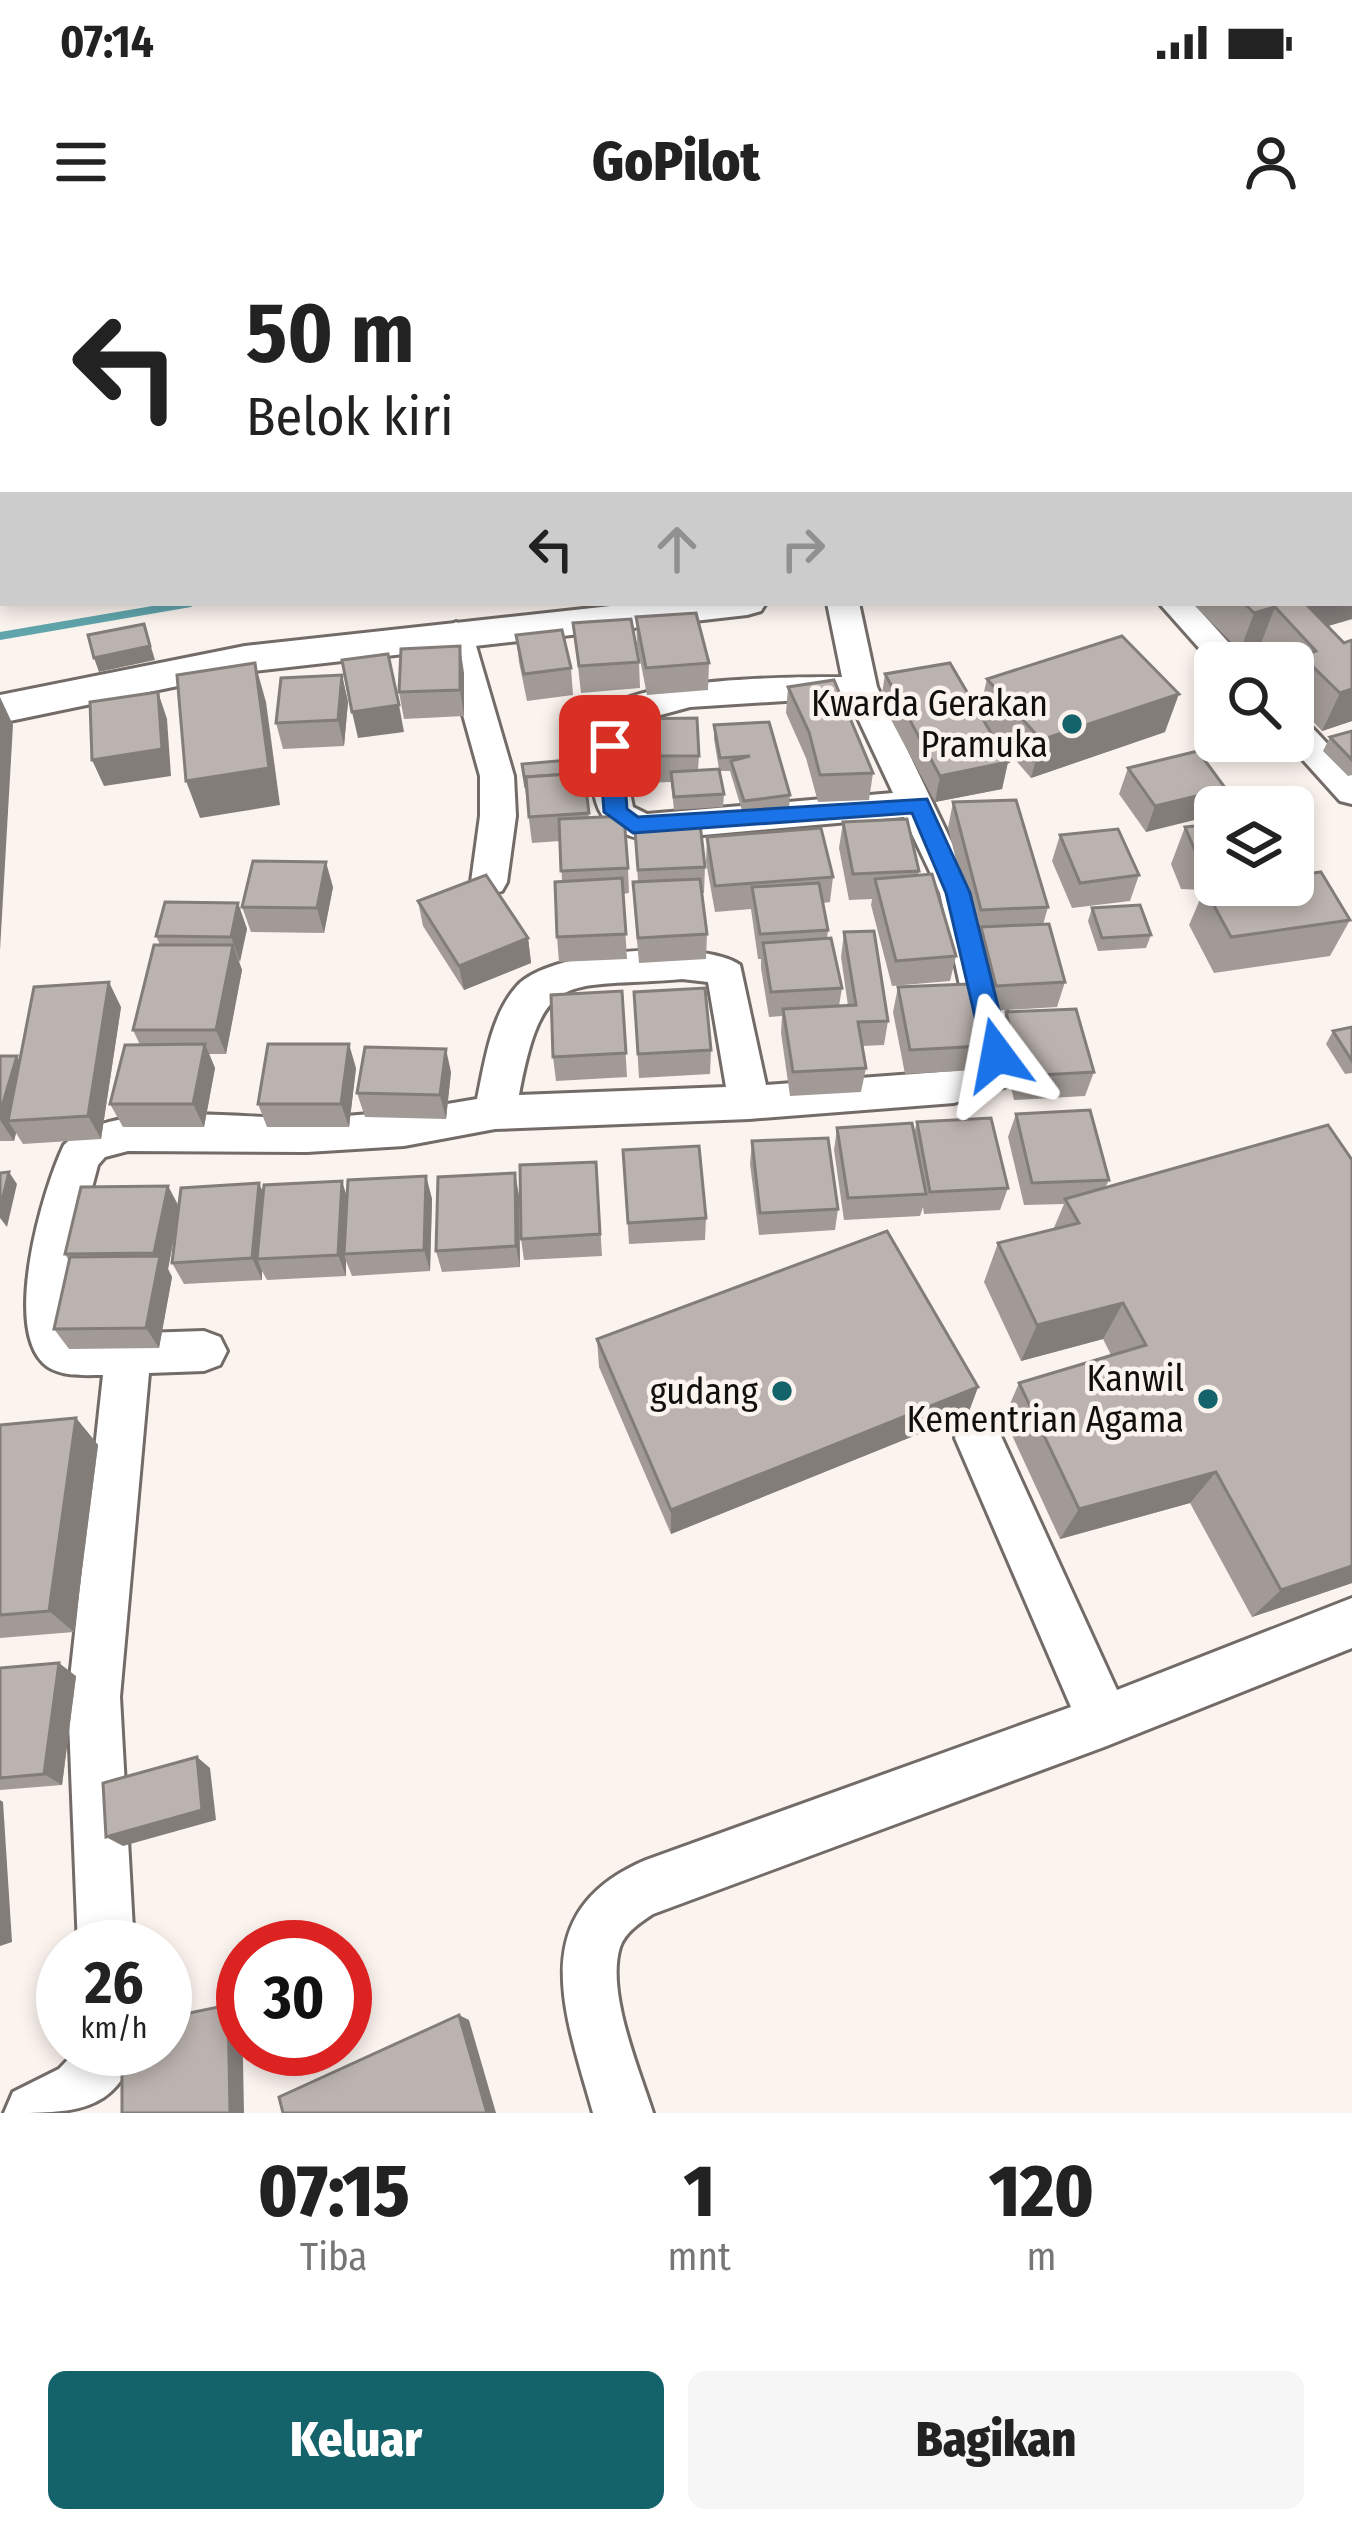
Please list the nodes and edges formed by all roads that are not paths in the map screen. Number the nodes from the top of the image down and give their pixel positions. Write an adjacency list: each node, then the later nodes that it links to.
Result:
1 (690, 606): 4 (street)
2 (844, 606): 7 (street)
3 (1178, 606): 6 (street)
4 (558, 613): 5 (street)
5 (456, 632): 8 (street); 12 (street)
6 (1212, 642)
7 (860, 687): 11 (street); 11 (street)
8 (0, 710)
9 (1314, 751): 10 (street)
10 (1352, 792)
11 (919, 804): 13 (street)
12 (489, 882)
13 (749, 1103): 14 (street); 14 (street)
14 (495, 1112): 16 (street)
15 (204, 1351): 16 (street)
16 (128, 1353): 20 (street)
17 (978, 1438): 19 (street)
18 (1352, 1623): 19 (street)
19 (1104, 1721): 23 (street)
20 (105, 1920)
21 (97, 2076): 22 (street)
22 (34, 2113)
23 (623, 2113)

